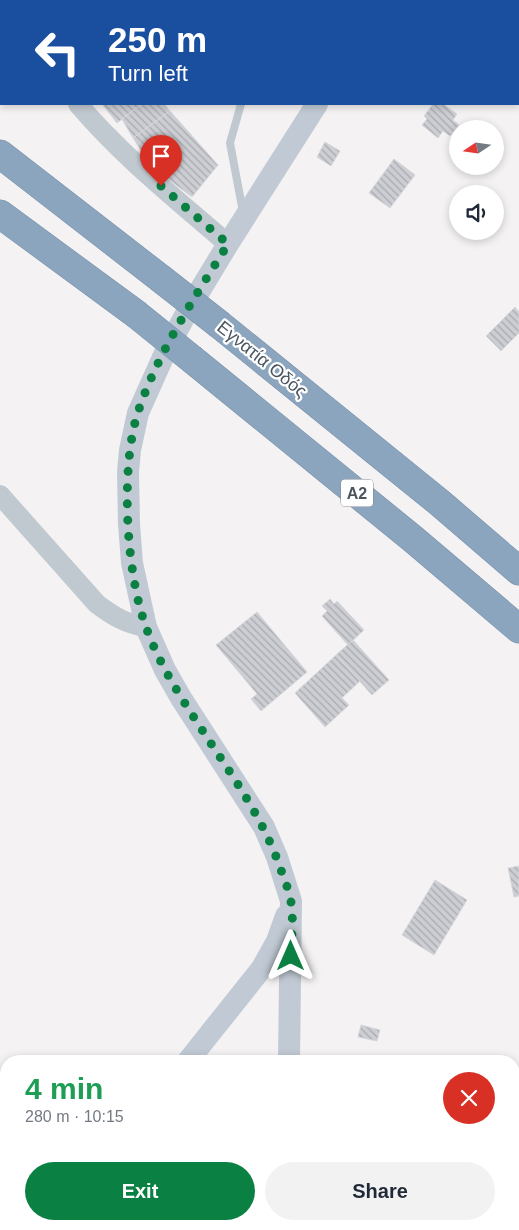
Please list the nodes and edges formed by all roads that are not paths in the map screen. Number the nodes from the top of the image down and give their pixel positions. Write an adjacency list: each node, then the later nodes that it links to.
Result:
1 (79, 105): 7 (street)
2 (241, 105): 6 (lane)
3 (316, 105): 6 (main road)
4 (0, 154): 9 (highway, Εγνατία Οδός / Α2, bridge)
5 (0, 214): 11 (highway, Α2, bridge)
6 (244, 217): 7 (main road)
7 (228, 244): 10 (main road)
8 (0, 495): 10 (street)
9 (519, 571)
10 (146, 627): 12 (main road)
11 (519, 629)
12 (291, 901): 13 (main road); 14 (main road)
13 (193, 1055)
14 (289, 1055)

